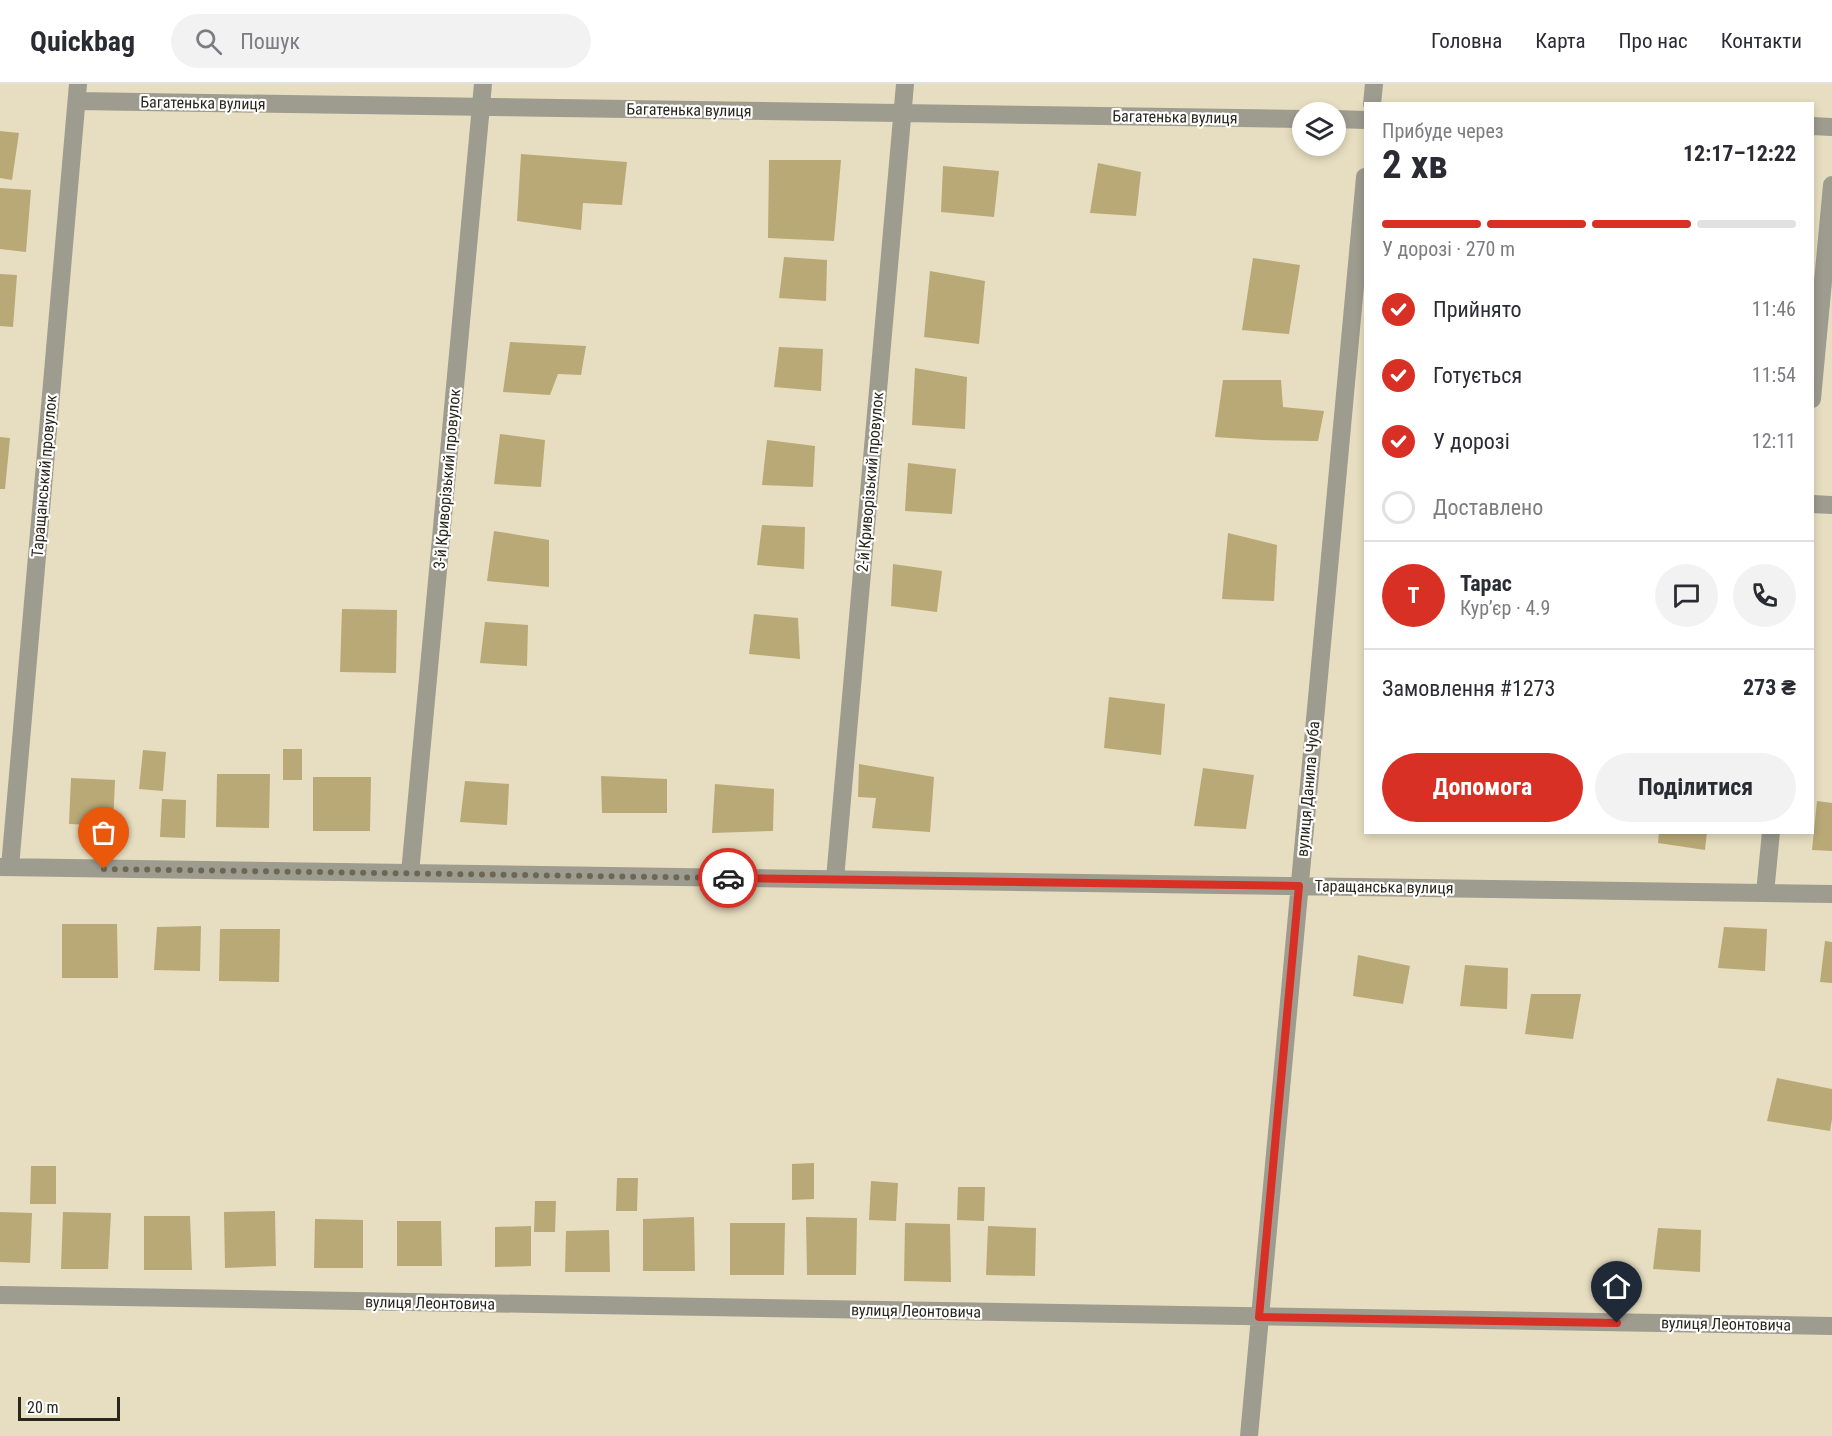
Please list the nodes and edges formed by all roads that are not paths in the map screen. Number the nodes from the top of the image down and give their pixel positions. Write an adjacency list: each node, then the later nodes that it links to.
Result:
1 (483, 84): 6 (street, 3-й Криворізький провулок)
2 (905, 84): 7 (street, 2-й Криворізький провулок)
3 (1374, 84): 5 (street)
4 (77, 93): 6 (street, Багатенька вулиця); 19 (street, Таращанський провулок)
5 (1372, 102)
6 (481, 107): 7 (street, Багатенька вулиця); 20 (street, 3-й Криворізький провулок)
7 (903, 113): 8 (street, Багатенька вулиця); 21 (street, 2-й Криворізький провулок)
8 (1292, 119)
9 (1346, 119): 10 (street)
10 (1364, 120)
11 (1814, 126): 12 (street)
12 (1832, 127)
13 (1832, 185): 15 (street)
14 (1364, 188): 22 (street, вулиця Данила Чуба)
15 (1814, 378)
16 (1814, 504): 17 (street)
17 (1832, 505)
18 (1771, 834): 23 (street)
19 (5, 867): 20 (street, Таращанська вулиця)
20 (410, 873): 21 (street, Таращанська вулиця)
21 (835, 879): 22 (street, Таращанська вулиця)
22 (1299, 886): 23 (street, Таращанська вулиця); 26 (street, вулиця Данила Чуба)
23 (1766, 893): 24 (street, Таращанська вулиця)
24 (1832, 894)
25 (0, 1295): 26 (street, вулиця Леонтовича)
26 (1259, 1317): 27 (street, вулиця Леонтовича); 28 (street, вулиця Данила Чуба)
27 (1832, 1326)
28 (1249, 1436)

